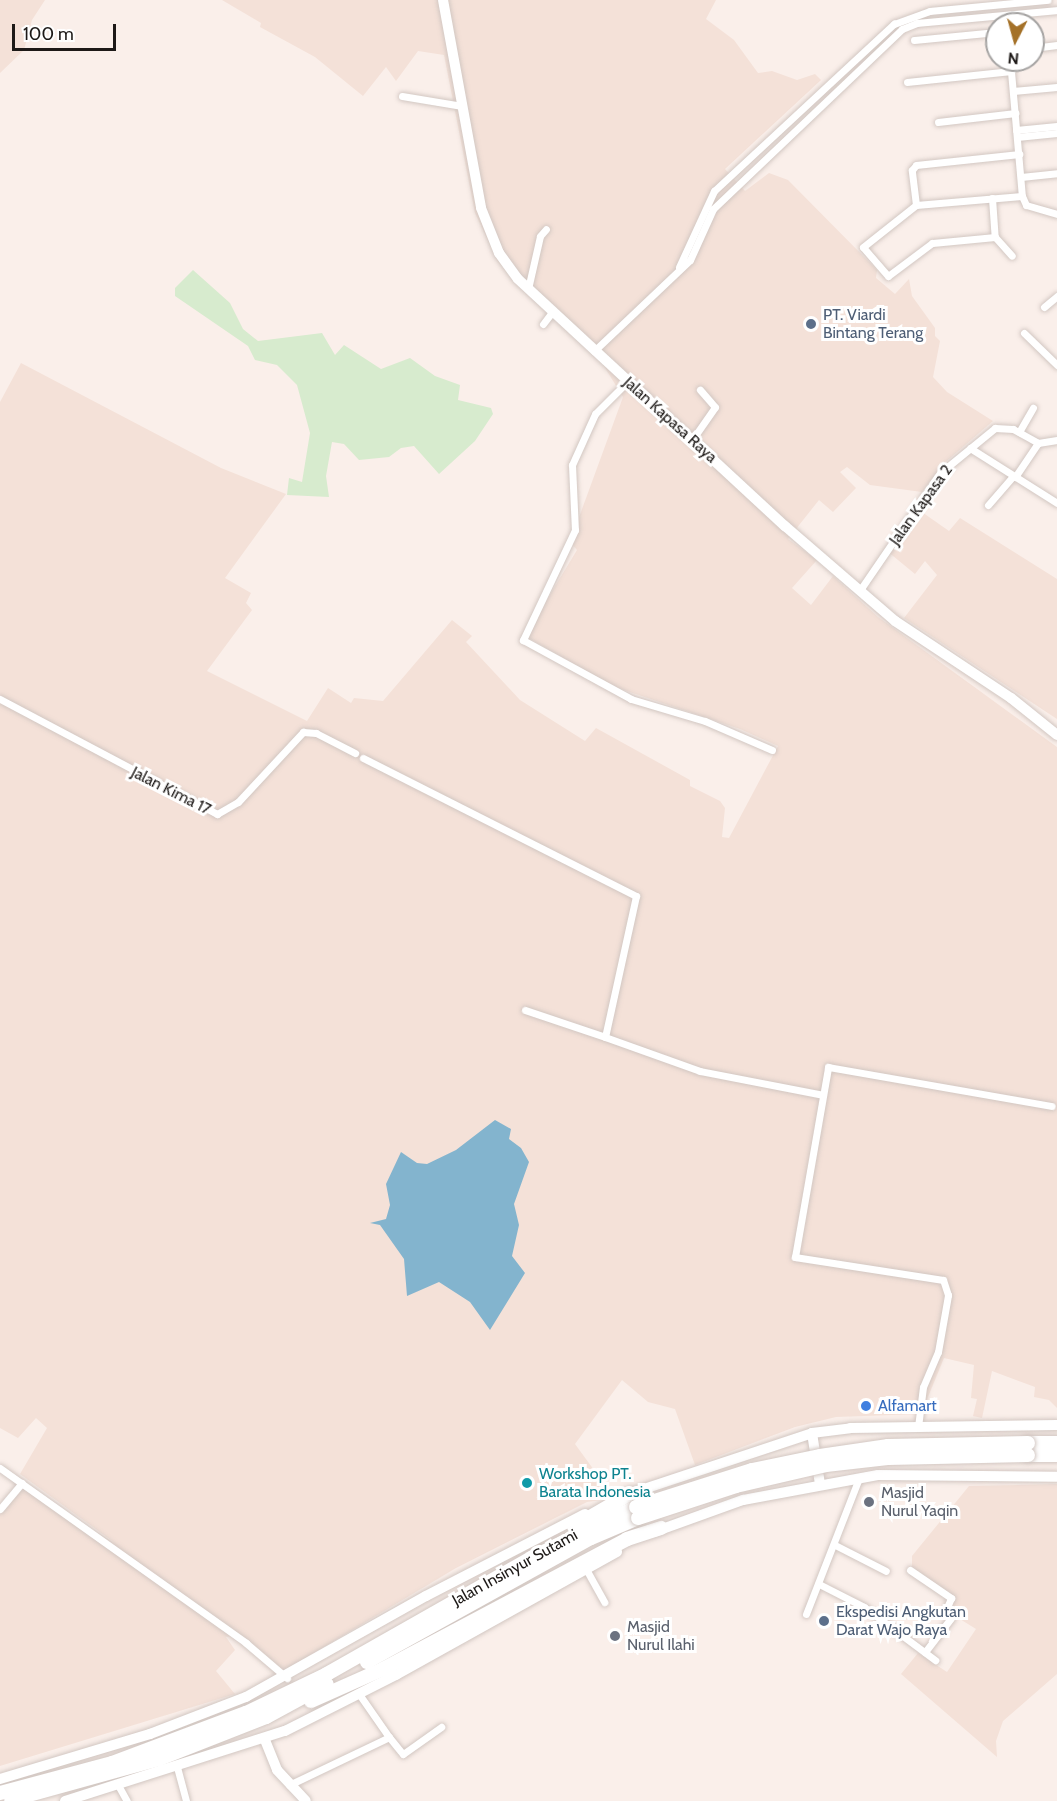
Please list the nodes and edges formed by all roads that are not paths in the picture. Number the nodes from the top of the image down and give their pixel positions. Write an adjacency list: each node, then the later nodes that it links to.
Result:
1 (443, 0): 12 (street, Jalan Kapasa Raya)
2 (1047, 0): 28 (street)
3 (1057, 10): 28 (street)
4 (985, 33): 5 (street)
5 (914, 40)
6 (1002, 72): 8 (street)
7 (1011, 72): 10 (street)
8 (907, 82)
9 (1057, 87): 10 (street)
10 (1013, 91): 13 (street)
11 (402, 96): 12 (street)
12 (462, 106): 29 (street, Jalan Kapasa Raya)
13 (1015, 113): 14 (street); 16 (street)
14 (938, 122)
15 (1057, 126): 16 (street)
16 (1016, 133): 17 (street); 18 (street)
17 (1057, 133)
18 (1018, 154): 20 (street); 23 (street)
19 (1057, 173): 20 (street)
20 (1021, 177): 21 (street)
21 (1022, 196): 22 (street); 24 (street)
22 (992, 198): 23 (street); 26 (street)
23 (916, 205): 26 (street)
24 (1057, 214)
25 (546, 229): 29 (street)
26 (995, 237): 27 (street)
27 (1012, 256)
28 (680, 267): 35 (street)
29 (528, 289): 32 (street, Jalan Kapasa Raya)
30 (1057, 296): 31 (street)
31 (1044, 307)
32 (552, 312): 33 (street); 35 (street, Jalan Kapasa Raya)
33 (543, 324)
34 (1024, 333): 36 (street)
35 (594, 351): 37 (street, Jalan Kapasa Raya)
36 (1057, 365)
37 (627, 382): 41 (street, Jalan Kapasa Raya); 51 (street)
38 (700, 390): 41 (street)
39 (1034, 408): 40 (street)
40 (1019, 432): 43 (street, Jalan Kapasa 2); 44 (street, Jalan Kapasa 2)
41 (692, 440): 48 (street, Jalan Kapasa Raya)
42 (1057, 440): 43 (street)
43 (1038, 443): 45 (street)
44 (970, 448): 45 (street); 48 (street, Jalan Kapasa 2)
45 (1014, 476): 46 (street); 47 (street)
46 (1057, 503)
47 (988, 505)
48 (860, 590): 50 (street, Jalan Kapasa Raya)
49 (0, 699): 52 (street, Jalan Kima 17)
50 (1057, 735)
51 (772, 750)
52 (355, 753)
53 (363, 758): 55 (street)
54 (525, 1010): 55 (street)
55 (605, 1037): 56 (street)
56 (823, 1095): 57 (street); 59 (street)
57 (1052, 1106)
58 (1057, 1425): 59 (street)
59 (918, 1427): 60 (street)
60 (812, 1433): 68 (street); 69 (street)
61 (1057, 1443): 62 (highway, Jalan Insinyur Sutami)
62 (1028, 1449): 63 (highway, Jalan Insinyur Sutami); 71 (highway, Jalan Insinyur Sutami, bridge)
63 (1057, 1455)
64 (0, 1468): 67 (street)
65 (1057, 1477): 66 (street)
66 (859, 1478): 68 (street); 73 (street)
67 (22, 1483): 70 (street); 83 (street)
68 (820, 1484): 72 (street)
69 (630, 1494): 77 (highway); 83 (street)
70 (0, 1509)
71 (637, 1513): 77 (highway, Jalan Insinyur Sutami); 85 (highway, Jalan Insinyur Sutami)
72 (661, 1528): 74 (street); 85 (highway)
73 (835, 1545): 76 (street); 78 (street)
74 (586, 1569): 79 (street); 84 (street)
75 (910, 1569): 81 (street)
76 (886, 1571)
77 (482, 1584): 93 (highway, Jalan Insinyur Sutami)
78 (819, 1584): 80 (street); 81 (street)
79 (604, 1602)
80 (806, 1614)
81 (924, 1652): 82 (street)
82 (935, 1660)
83 (287, 1678): 90 (street)
84 (359, 1694): 87 (street); 88 (street)
85 (266, 1717): 94 (highway, Jalan Insinyur Sutami)
86 (441, 1727): 87 (street)
87 (389, 1737): 92 (street)
88 (264, 1740): 89 (street); 92 (street)
89 (177, 1767): 91 (street); 97 (street)
90 (0, 1779)
91 (118, 1785): 95 (street); 96 (street)
92 (289, 1785): 98 (street)
93 (0, 1793)
94 (6, 1801)
95 (64, 1801)
96 (127, 1801)
97 (186, 1801)
98 (306, 1801)

